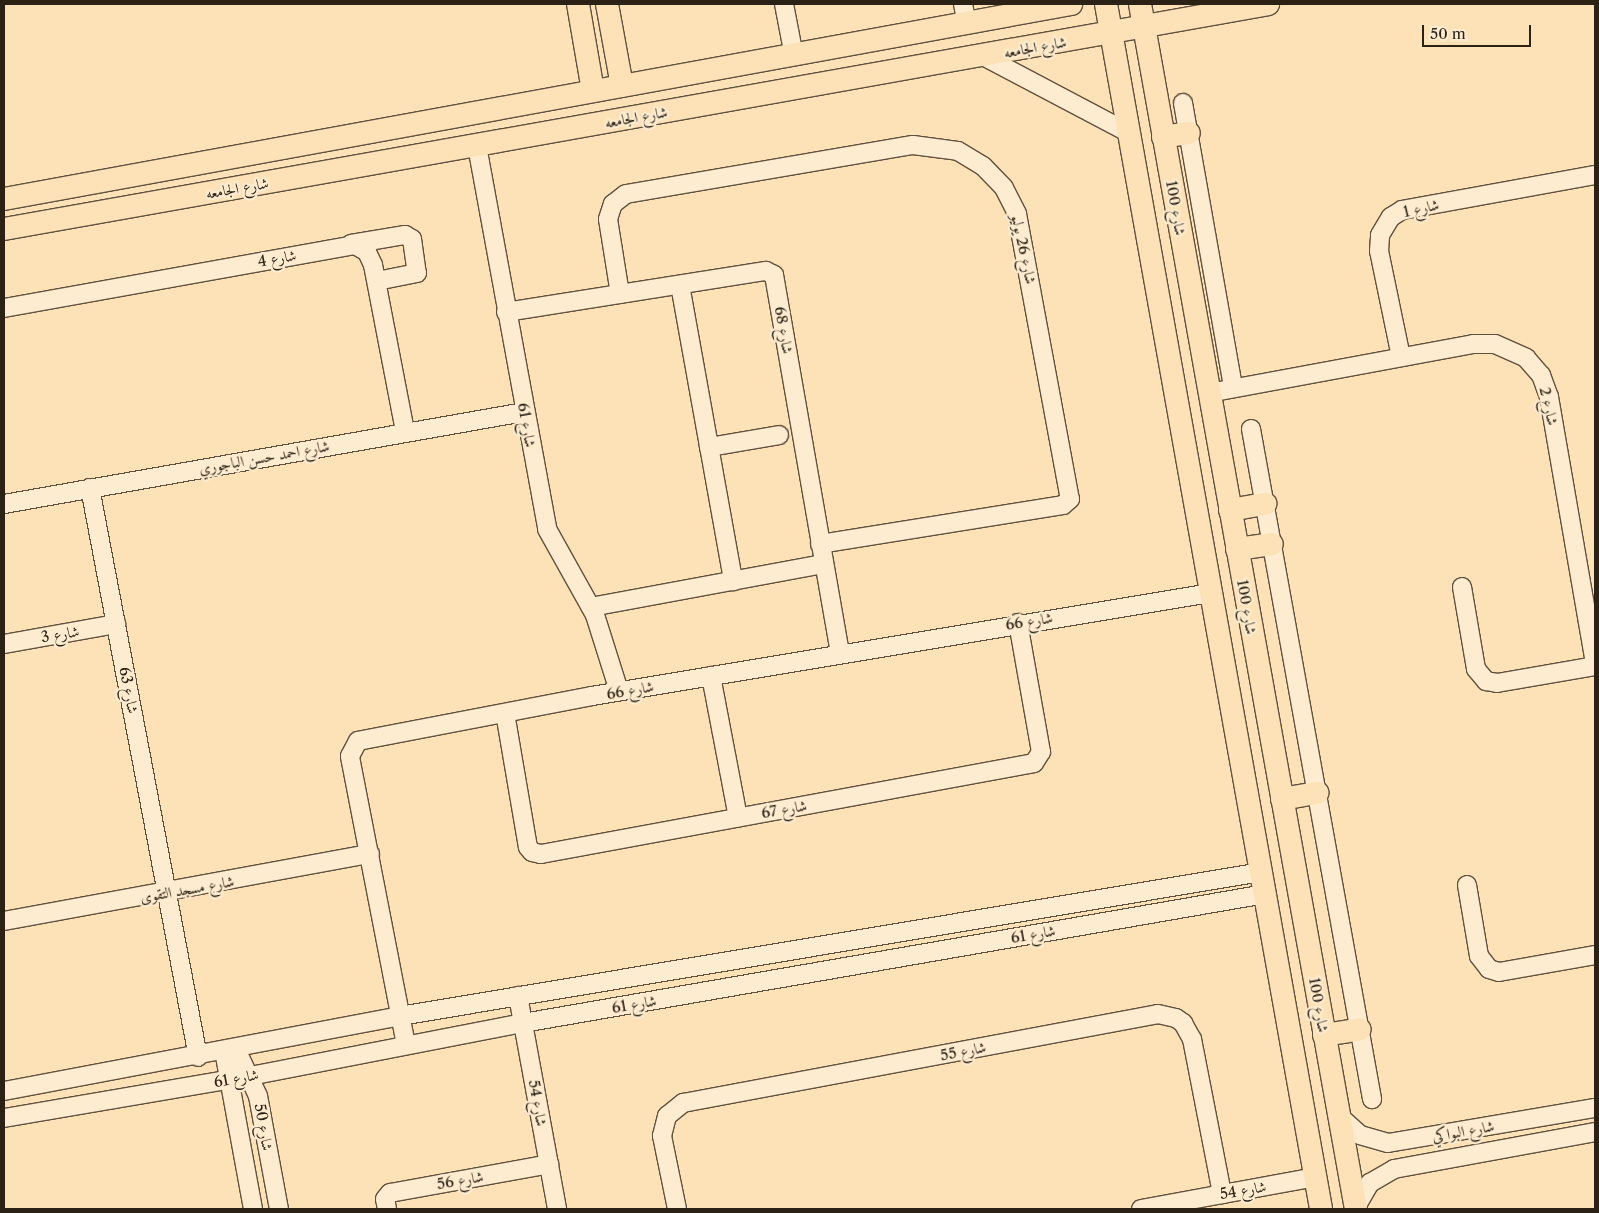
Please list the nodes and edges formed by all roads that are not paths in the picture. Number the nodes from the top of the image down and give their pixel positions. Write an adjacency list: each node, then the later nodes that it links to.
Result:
1 (578, 4): 15 (main road)
2 (607, 4): 14 (main road)
3 (784, 4): 11 (street)
4 (1071, 4): 8 (main road)
5 (1106, 4): 10 (main road)
6 (1140, 4): 9 (main road, شارع 100)
7 (1268, 4): 9 (main road, شارع الجامعه)
8 (965, 14): 11 (main road)
9 (1144, 27): 10 (main road, شارع الجامعه); 20 (main road, شارع 100)
10 (1111, 33): 12 (main road, شارع الجامعه); 18 (main road)
11 (794, 56): 13 (main road)
12 (984, 56): 17 (main road, شارع الجامعه); 18 (street)
13 (692, 75): 14 (main road); 17 (main road)
14 (622, 86): 15 (main road)
15 (594, 91): 21 (main road)
16 (1183, 103): 19 (street)
17 (698, 106): 22 (main road, شارع الجامعه)
18 (1129, 133): 27 (main road)
19 (1188, 133): 20 (main road); 36 (street)
20 (1163, 137): 26 (main road, شارع 100)
21 (327, 138): 23 (main road); 25 (main road)
22 (477, 146): 23 (main road, شارع الجامعه); 34 (street, شارع 61)
23 (334, 170): 28 (main road, شارع الجامعه)
24 (1595, 175): 35 (street, شارع 1)
25 (4, 198)
26 (1176, 208): 27 (main road); 37 (main road, شارع 100)
27 (1143, 213): 53 (main road)
28 (4, 229)
29 (348, 245): 30 (street); 30 (street, شارع 4); 33 (street, شارع 4)
30 (377, 281): 40 (street)
31 (680, 285): 32 (street, شارع 68); 42 (street); 47 (street, شارع 68)
32 (620, 294): 34 (street, شارع 68); 47 (street, شارع 26 يوليو)
33 (4, 308)
34 (506, 312): 38 (street, شارع 61)
35 (1401, 357): 36 (street, شارع 2); 59 (street, شارع 2)
36 (1233, 388): 37 (street, شارع 2)
37 (1209, 393): 46 (main road, شارع 100)
38 (524, 412): 40 (street, شارع احمد حسن الباجوري); 54 (street, شارع 61)
39 (1251, 429): 45 (street)
40 (406, 431): 43 (street, شارع احمد حسن الباجوري)
41 (779, 434): 42 (street)
42 (709, 447): 51 (street)
43 (90, 488): 44 (street, شارع احمد حسن الباجوري); 56 (street, شارع 63)
44 (4, 504)
45 (1265, 504): 46 (main road); 48 (street)
46 (1230, 510): 49 (main road, شارع 100)
47 (820, 544): 50 (street, شارع 68)
48 (1272, 544): 49 (main road); 66 (street)
49 (1237, 549): 64 (main road, شارع 100)
50 (823, 564): 51 (street); 58 (street, شارع 68)
51 (733, 581): 54 (street)
52 (1462, 587): 60 (street)
53 (1212, 592): 55 (street, شارع 66); 65 (main road)
54 (591, 607): 62 (street, شارع 61)
55 (1018, 623): 58 (street, شارع 66); 68 (street, شارع 67)
56 (116, 624): 57 (street, شارع 3); 72 (street, شارع 63)
57 (4, 644)
58 (840, 654): 61 (street, شارع 66)
59 (1595, 662)
60 (1595, 666)
61 (711, 676): 62 (street, شارع 66); 68 (street)
62 (619, 692): 63 (street, شارع 66)
63 (505, 713): 68 (street, شارع 67); 69 (street, شارع 66)
64 (1269, 729): 65 (main road); 67 (main road, شارع 100)
65 (1236, 734): 70 (main road)
66 (1317, 793): 67 (main road); 79 (street)
67 (1282, 799): 80 (main road, شارع 100)
68 (738, 818)
69 (370, 854): 72 (street, شارع مسجد التقوى); 77 (street, شارع 66)
70 (1261, 872): 73 (main road); 76 (street, شارع 61)
71 (1467, 885): 75 (street)
72 (167, 892): 74 (street, شارع مسجد التقوى); 83 (street, شارع 63)
73 (1265, 894): 78 (street, شارع 61); 95 (main road)
74 (4, 921)
75 (1595, 955)
76 (518, 996): 77 (street, شارع 61); 78 (street, شارع 54)
77 (400, 1016): 81 (street, شارع 66); 82 (street, شارع 61)
78 (523, 1023): 81 (street, شارع 61); 93 (street, شارع 54)
79 (1360, 1029): 80 (main road); 87 (street)
80 (1324, 1036): 89 (main road, شارع 100)
81 (406, 1045): 84 (street, شارع 61)
82 (230, 1050): 83 (street, شارع 61); 84 (street, شارع 50); 85 (street, شارع 50)
83 (198, 1057): 86 (street, شارع 61)
84 (250, 1076): 85 (street, شارع 61); 99 (street, شارع 50)
85 (230, 1080): 90 (street, شارع 61); 98 (street, شارع 50)
86 (4, 1091)
87 (1372, 1099)
88 (1595, 1108): 92 (street, شارع البواكي)
89 (1338, 1116): 92 (street, شارع البواكي); 97 (main road, شارع 100)
90 (4, 1118)
91 (1595, 1132): 94 (street, شارع البواكي)
92 (1398, 1142): 94 (street)
93 (549, 1164): 100 (street, شارع 56); 101 (street, شارع 54)
94 (1403, 1167): 97 (street, شارع البواكي)
95 (1315, 1177): 96 (street, شارع 54); 104 (main road)
96 (1222, 1194): 102 (street, شارع 55); 103 (street, شارع 54)
97 (1356, 1208)
98 (253, 1209)
99 (279, 1209)
100 (387, 1209)
101 (557, 1209)
102 (677, 1209)
103 (1140, 1209)
104 (1321, 1209)

